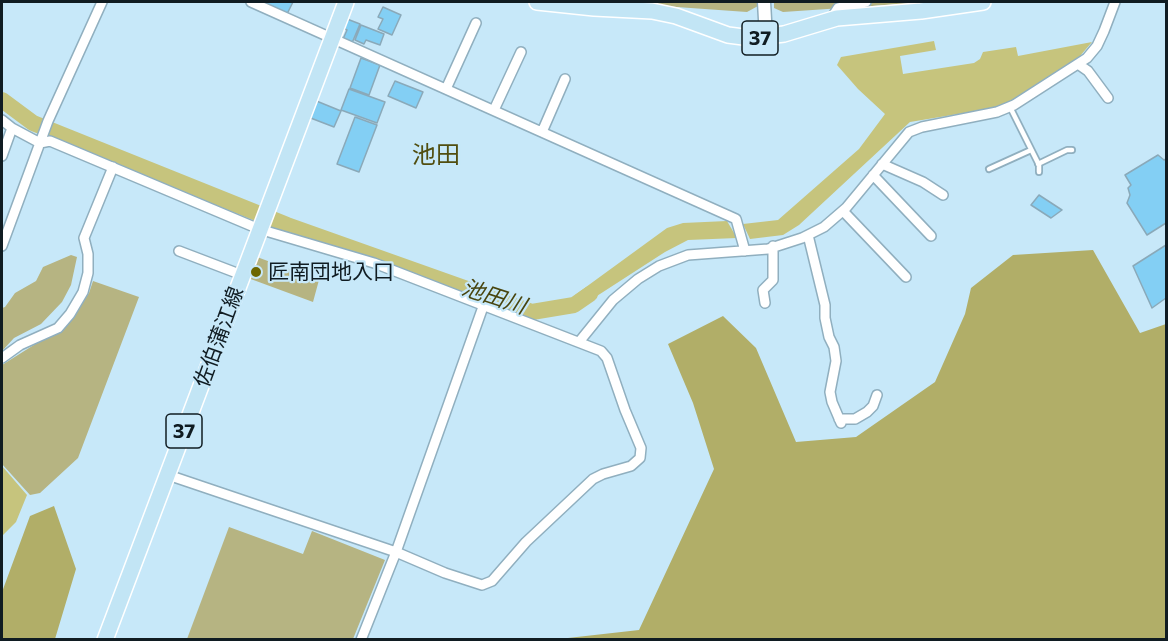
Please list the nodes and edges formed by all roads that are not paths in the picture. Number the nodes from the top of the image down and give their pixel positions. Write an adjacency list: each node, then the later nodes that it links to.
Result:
1 (102, 2): 23 (street)
2 (251, 2): 11 (street)
3 (346, 2): 11 (main road, 佐伯蒲江線 / 37)
4 (537, 2): 12 (main road, 37)
5 (867, 2): 9 (street)
6 (983, 2): 9 (main road, 37)
7 (1115, 2): 14 (street)
8 (764, 5): 12 (street)
9 (831, 19): 12 (main road, 37)
10 (476, 23): 16 (street)
11 (331, 37): 16 (street); 35 (main road, 佐伯蒲江線 / 37)
12 (766, 37)
13 (521, 52): 19 (street)
14 (1078, 64): 17 (street); 18 (street)
15 (565, 80): 22 (street)
16 (446, 89): 19 (street)
17 (1108, 98)
18 (1010, 107): 24 (lane); 27 (street)
19 (494, 111): 22 (street)
20 (2, 120): 21 (street)
21 (12, 128): 23 (street); 26 (street)
22 (542, 132): 41 (street)
23 (40, 143): 29 (street); 38 (street)
24 (1031, 150): 28 (lane); 30 (lane)
25 (1072, 150): 28 (lane)
26 (2, 156)
27 (882, 164): 32 (street); 33 (street)
28 (1038, 164): 31 (lane)
29 (113, 167): 35 (street); 47 (street)
30 (988, 169)
31 (1039, 172)
32 (873, 175): 34 (street); 37 (street)
33 (943, 195)
34 (843, 211): 36 (street); 43 (street)
35 (260, 226): 42 (main road, 佐伯蒲江線 / 37); 45 (street)
36 (808, 235): 39 (street); 48 (street)
37 (931, 236)
38 (2, 246)
39 (773, 246): 41 (street); 44 (street)
40 (179, 251): 42 (street)
41 (745, 251): 46 (street)
42 (242, 275): 49 (main road, 佐伯蒲江線 / 37)
43 (906, 277)
44 (765, 303)
45 (484, 304): 46 (street); 50 (street)
46 (579, 342): 50 (street)
47 (2, 358)
48 (877, 395)
49 (168, 475): 50 (street); 51 (main road, 佐伯蒲江線 / 37)
50 (396, 552): 52 (street)
51 (105, 639)
52 (361, 639)

